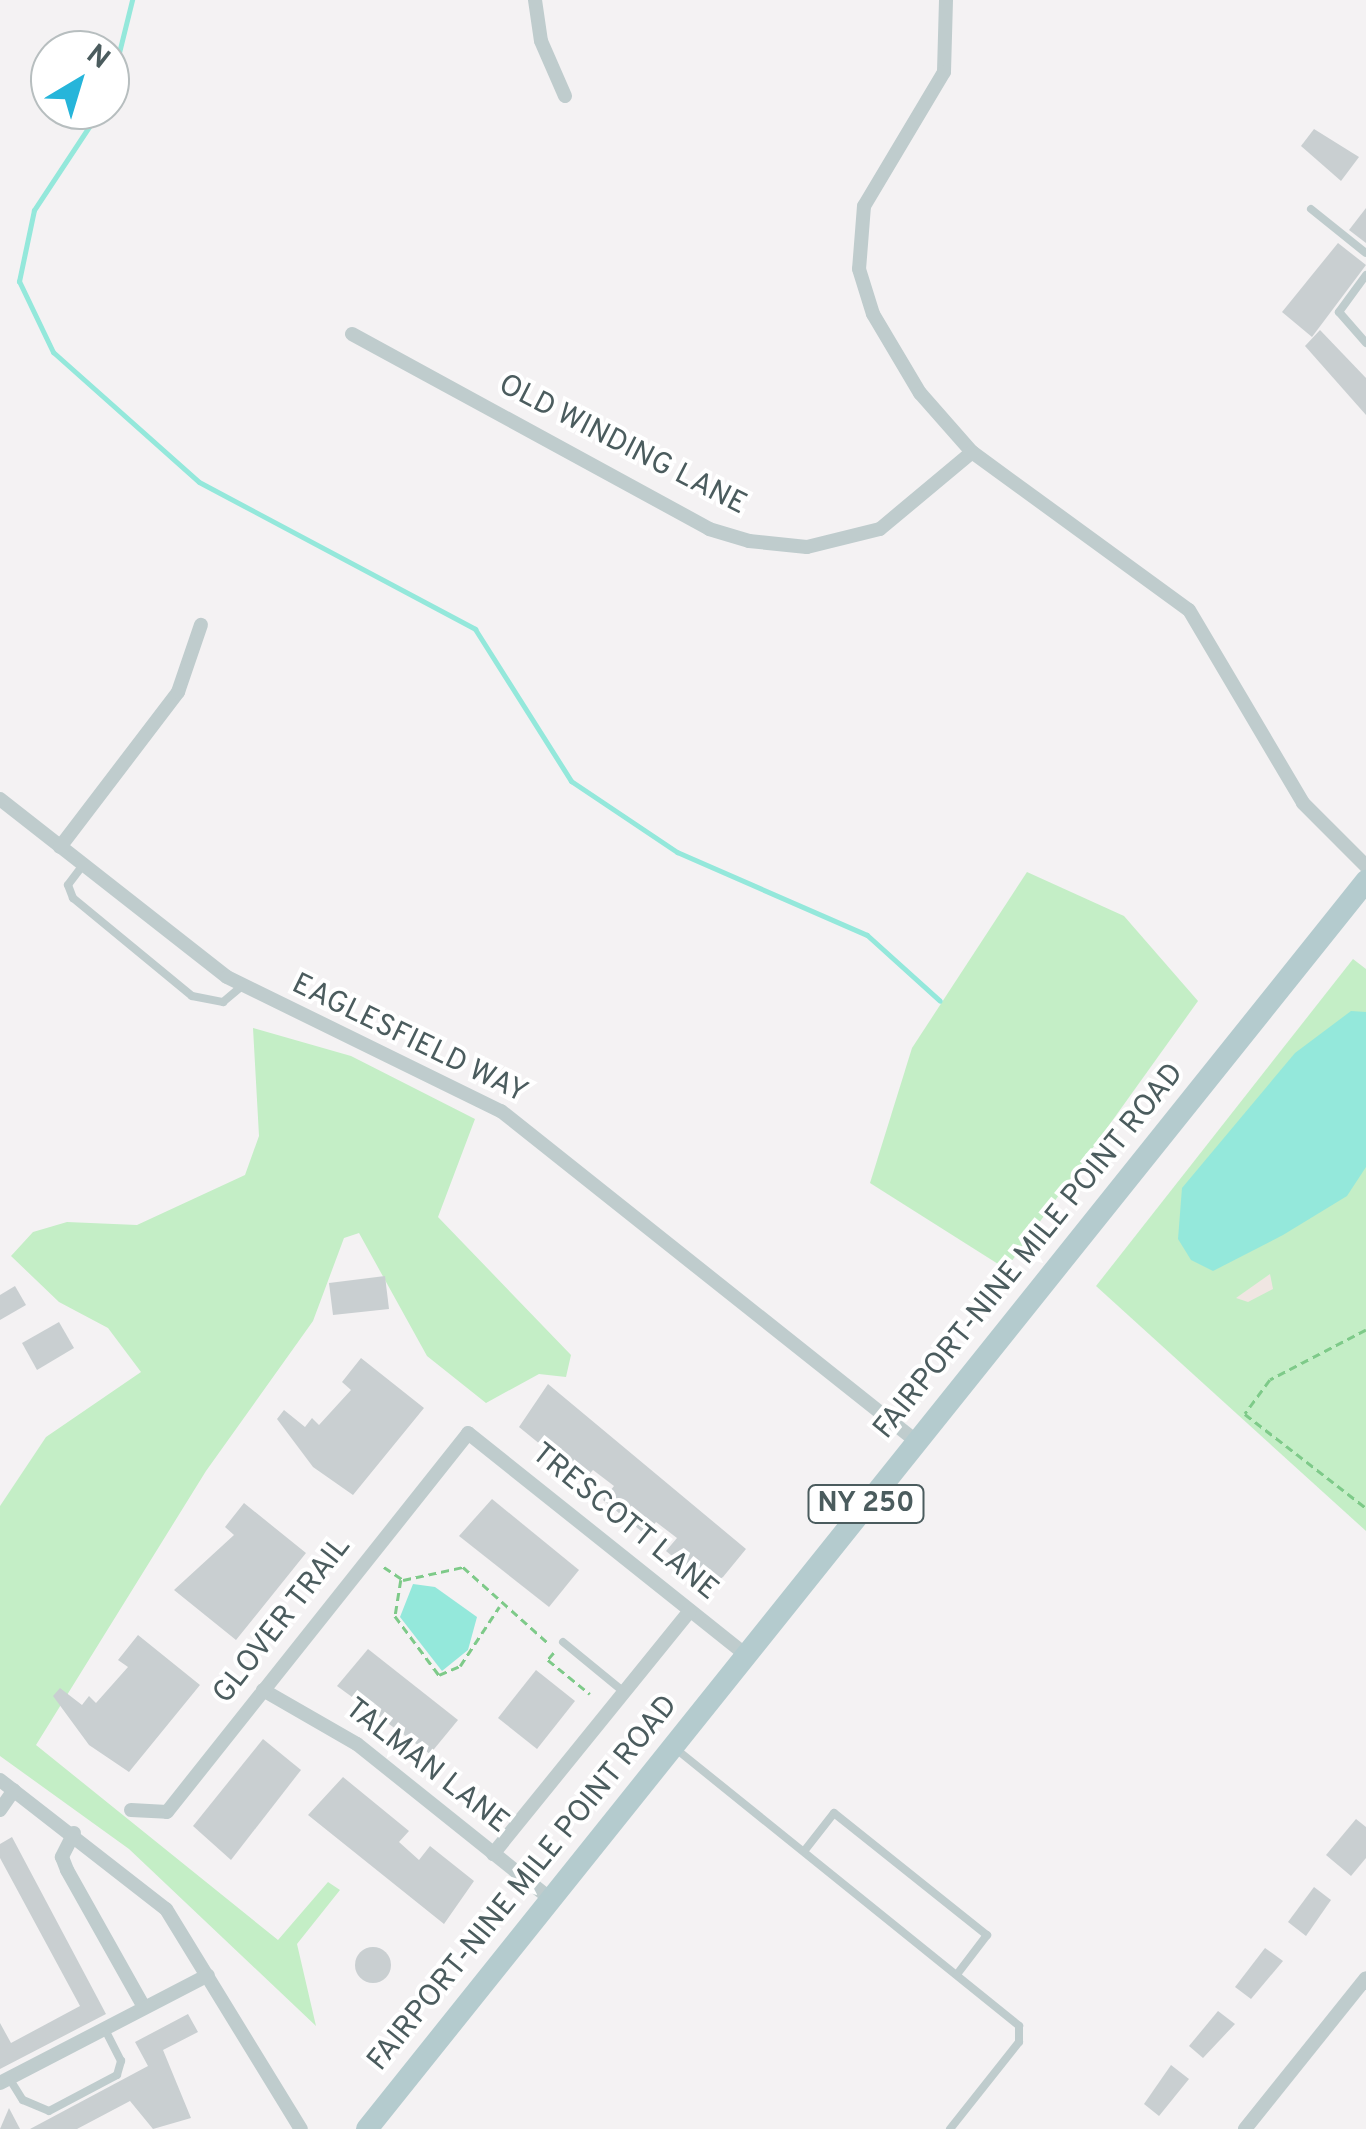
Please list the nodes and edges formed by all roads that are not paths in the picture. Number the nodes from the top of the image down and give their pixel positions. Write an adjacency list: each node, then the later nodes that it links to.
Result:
1 (536, 0): 3 (street)
2 (946, 0): 9 (street)
3 (565, 96)
4 (1312, 209): 5 (lane)
5 (1366, 253)
6 (1366, 275): 8 (lane)
7 (352, 334): 9 (street, OLD WINDING LANE)
8 (1366, 343)
9 (972, 452): 14 (street)
10 (201, 624): 12 (street)
11 (0, 798): 12 (street, EAGLESFIELD WAY)
12 (60, 847): 13 (street, EAGLESFIELD WAY)
13 (82, 865): 16 (street, EAGLESFIELD WAY); 16 (lane)
14 (1366, 866)
15 (1366, 881): 18 (main road, FAIRPORT-NINE MILE POINT ROAD / NY 250)
16 (242, 986): 18 (street, EAGLESFIELD WAY)
17 (468, 1432): 19 (street, TRESCOTT LANE); 22 (street, GLOVER TRAIL)
18 (916, 1442): 21 (main road, FAIRPORT-NINE MILE POINT ROAD / NY 250)
19 (690, 1610): 21 (street, TRESCOTT LANE); 23 (street)
20 (564, 1642): 23 (lane)
21 (746, 1655): 24 (main road, FAIRPORT-NINE MILE POINT ROAD / NY 250)
22 (263, 1690): 28 (street, GLOVER TRAIL); 31 (street, TALMAN LANE)
23 (624, 1692): 31 (street)
24 (672, 1746): 30 (lane); 32 (main road, FAIRPORT-NINE MILE POINT ROAD / NY 250)
25 (0, 1780): 26 (street)
26 (14, 1790): 27 (street); 29 (street)
27 (0, 1810)
28 (130, 1810)
29 (74, 1833): 34 (street); 36 (street)
30 (804, 1850): 33 (lane); 33 (lane)
31 (493, 1854): 32 (street, TALMAN LANE)
32 (549, 1898): 40 (main road, FAIRPORT-NINE MILE POINT ROAD / NY 250)
33 (958, 1973): 41 (lane)
34 (208, 1975): 36 (street); 39 (street)
35 (1366, 1978): 42 (street)
36 (144, 2008): 37 (street)
37 (104, 2028): 38 (street); 38 (lane)
38 (4, 2080)
39 (301, 2129)
40 (367, 2129)
41 (950, 2129)
42 (1245, 2129)

